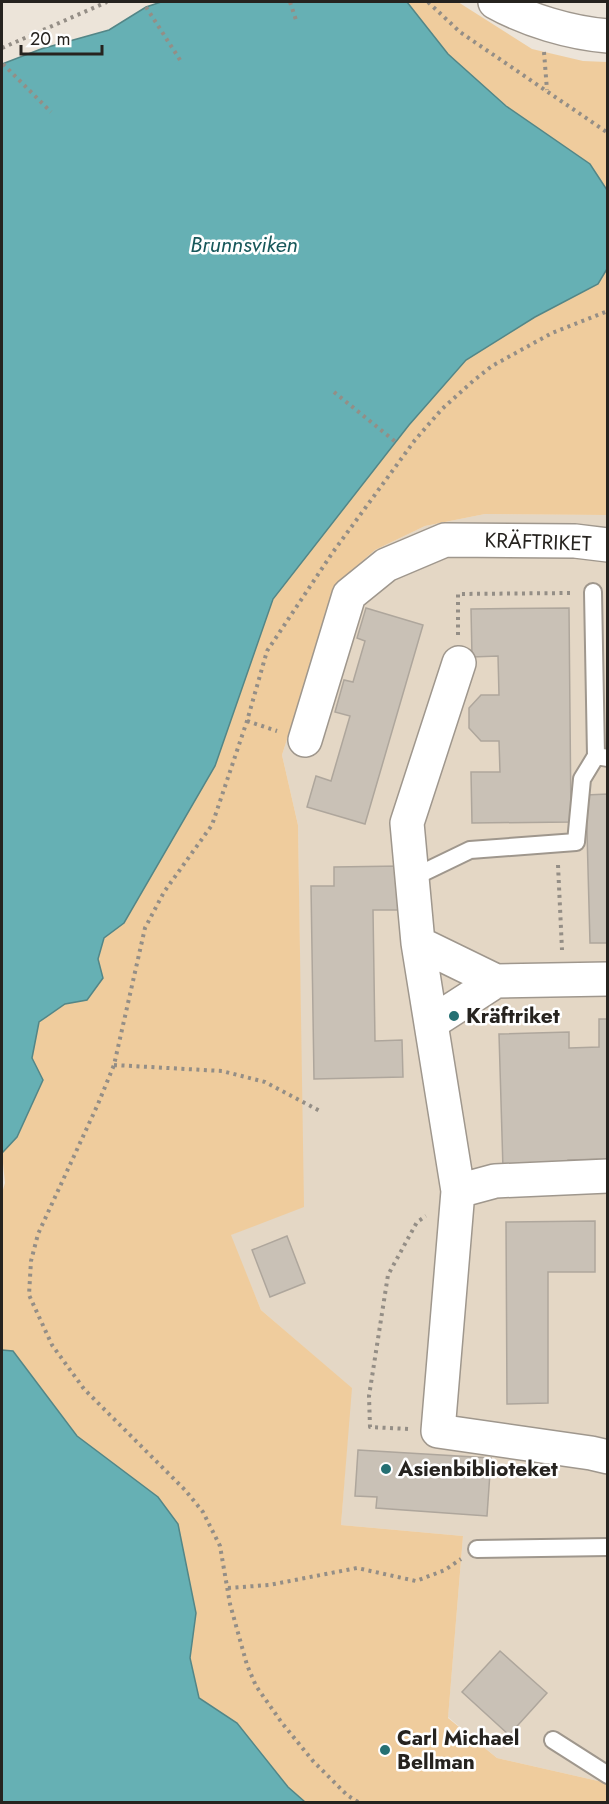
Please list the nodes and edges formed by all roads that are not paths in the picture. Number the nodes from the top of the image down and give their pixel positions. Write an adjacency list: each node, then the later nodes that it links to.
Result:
1 (495, 2): 2 (street)
2 (608, 36)
3 (608, 545): 7 (street, KRÄFTRIKET)
4 (593, 592): 6 (lane)
5 (459, 663): 9 (street)
6 (601, 680): 8 (lane)
7 (305, 740)
8 (602, 757): 9 (lane)
9 (412, 878): 10 (street)
10 (418, 943): 12 (street); 13 (street)
11 (608, 979): 12 (street)
12 (496, 981): 13 (street)
13 (431, 1023): 14 (street)
14 (446, 1171): 15 (street); 16 (street)
15 (608, 1176)
16 (608, 1457)
17 (608, 1547): 18 (lane)
18 (477, 1549)
19 (553, 1740): 20 (lane)
20 (608, 1775)

